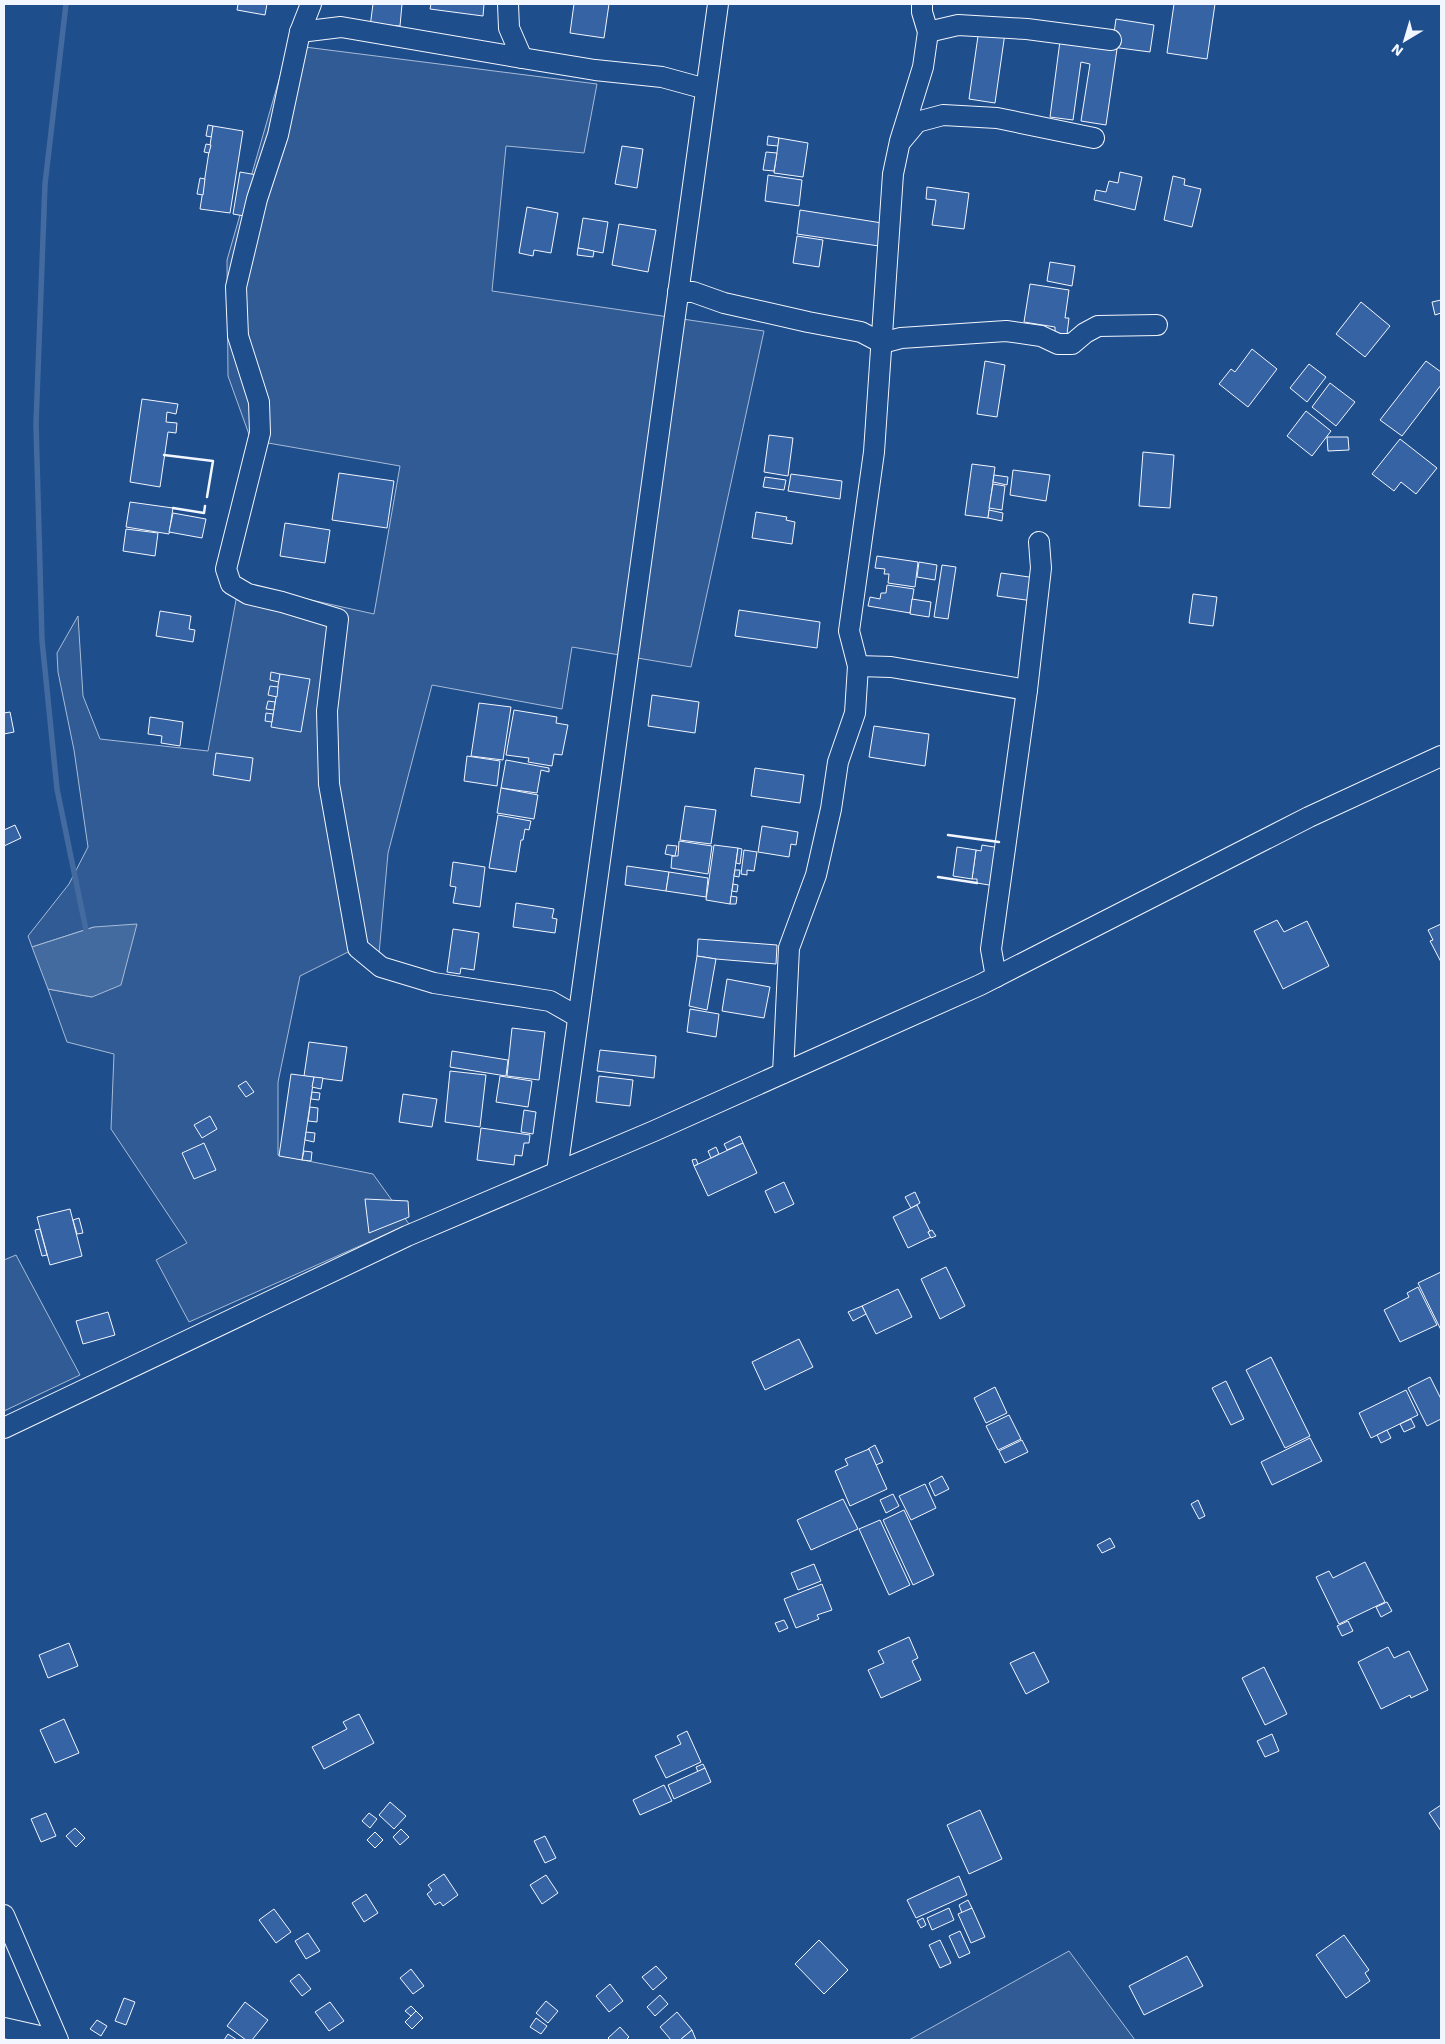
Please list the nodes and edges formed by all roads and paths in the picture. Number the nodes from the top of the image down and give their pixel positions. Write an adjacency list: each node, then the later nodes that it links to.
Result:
1 (311, 4): 5 (street)
2 (508, 4): 8 (street)
3 (718, 4): 9 (street)
4 (922, 4): 6 (street)
5 (300, 32): 8 (street); 20 (street)
6 (928, 32): 7 (street); 11 (street)
7 (1111, 40)
8 (522, 58): 9 (street)
9 (706, 89): 12 (street)
10 (1094, 138): 11 (street)
11 (900, 141): 14 (street)
12 (678, 292): 14 (street); 20 (street)
13 (1157, 325): 14 (street)
14 (882, 343): 16 (street)
15 (1038, 542): 17 (street)
16 (858, 666): 17 (street); 21 (street)
17 (1027, 690): 19 (street)
18 (1441, 756): 19 (street)
19 (996, 977): 21 (street)
20 (578, 1017): 22 (street)
21 (784, 1072): 22 (street)
22 (557, 1172): 23 (street)
23 (4, 1428)
24 (4, 1915): 26 (street)
25 (4, 2028): 26 (street)
26 (57, 2040)

